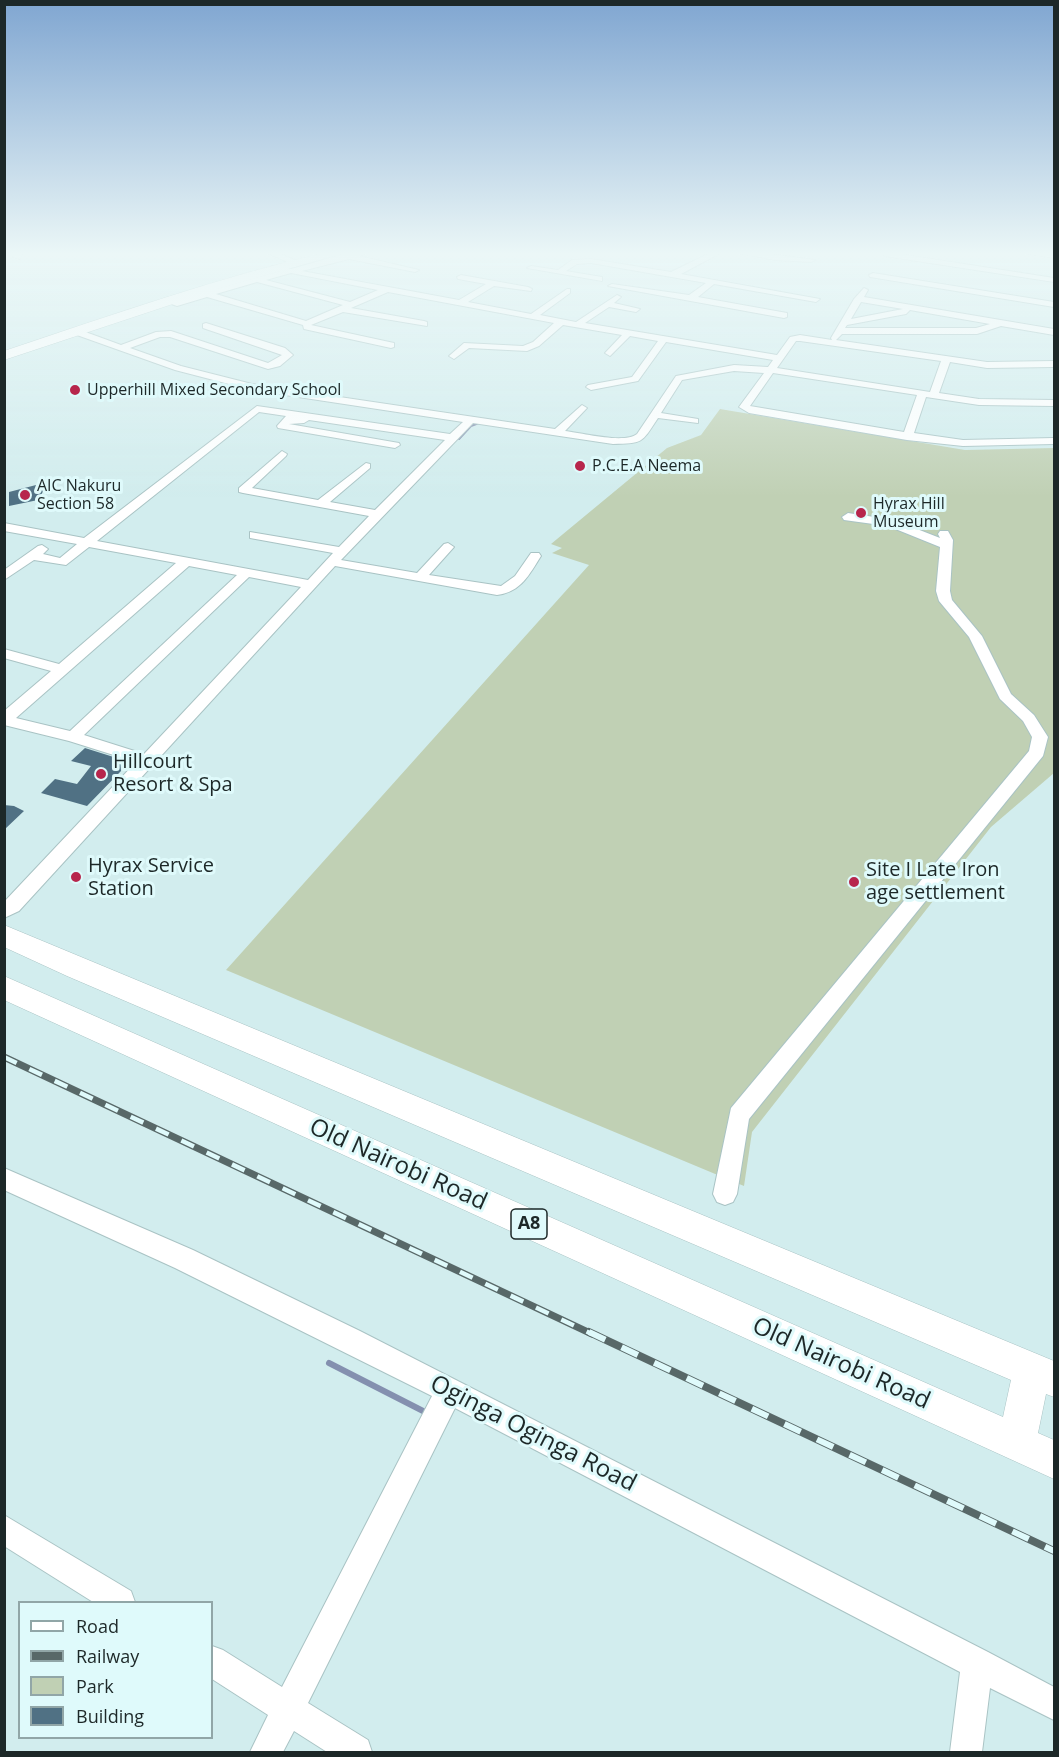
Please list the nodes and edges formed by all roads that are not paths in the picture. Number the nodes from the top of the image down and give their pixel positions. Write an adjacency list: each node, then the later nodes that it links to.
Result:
1 (74, 333): 16 (highway)
2 (80, 333): 11 (street)
3 (228, 333): 12 (street)
4 (330, 333): 10 (street)
5 (548, 333): 14 (street)
6 (628, 333): 8 (street); 13 (street)
7 (838, 333): 9 (street)
8 (664, 339): 17 (street); 23 (street)
9 (834, 342): 17 (street); 18 (street)
10 (392, 345)
11 (120, 348): 12 (street); 21 (street)
12 (225, 352): 21 (street)
13 (610, 353)
14 (454, 356)
15 (980, 356): 20 (street)
16 (4, 357)
17 (777, 358): 22 (street)
18 (946, 360): 20 (street); 25 (street)
19 (1054, 364): 20 (street)
20 (987, 365)
21 (178, 368): 24 (street)
22 (769, 370): 25 (street); 29 (street); 34 (street)
23 (591, 387)
24 (278, 391): 28 (street); 30 (street)
25 (927, 395): 26 (street); 34 (street)
26 (1054, 403)
27 (582, 408): 33 (street)
28 (257, 409): 32 (street); 46 (street)
29 (656, 415): 31 (street); 33 (street)
30 (469, 421): 33 (street); 35 (street)
31 (694, 421)
32 (357, 422): 35 (street); 37 (street)
33 (558, 432)
34 (907, 437): 36 (street)
35 (454, 438): 41 (street)
36 (1054, 441)
37 (395, 445)
38 (282, 454): 40 (street)
39 (366, 466): 40 (street)
40 (320, 504): 41 (street)
41 (378, 514): 50 (street)
42 (848, 517): 64 (street)
43 (4, 527): 45 (street)
44 (254, 535): 50 (street)
45 (58, 537): 46 (street); 48 (street)
46 (87, 544): 48 (street); 51 (street)
47 (448, 547): 54 (street)
48 (33, 556): 53 (street)
49 (535, 556): 54 (street)
50 (337, 557): 54 (street); 55 (street)
51 (184, 563): 52 (street); 57 (street)
52 (245, 574): 55 (street); 58 (street)
53 (4, 576)
54 (420, 577)
55 (312, 585): 59 (street)
56 (4, 653): 57 (street)
57 (60, 669): 58 (street)
58 (73, 737): 59 (street)
59 (149, 761): 60 (street)
60 (4, 911)
61 (4, 935): 65 (highway)
62 (4, 987): 67 (highway, Old Nairobi Road / A8)
63 (4, 1179): 66 (street, Oginga Oginga Road)
64 (725, 1194)
65 (1043, 1375): 67 (highway)
66 (449, 1391): 72 (street, Oginga Oginga Road); 74 (street)
67 (1017, 1443): 68 (highway, Old Nairobi Road / A8)
68 (1054, 1460)
69 (4, 1529): 70 (street)
70 (118, 1601)
71 (213, 1662): 74 (street)
72 (977, 1663): 73 (street, Oginga Oginga Road); 77 (street)
73 (1054, 1704)
74 (287, 1708): 75 (street); 76 (street)
75 (266, 1752)
76 (356, 1752)
77 (966, 1752)

